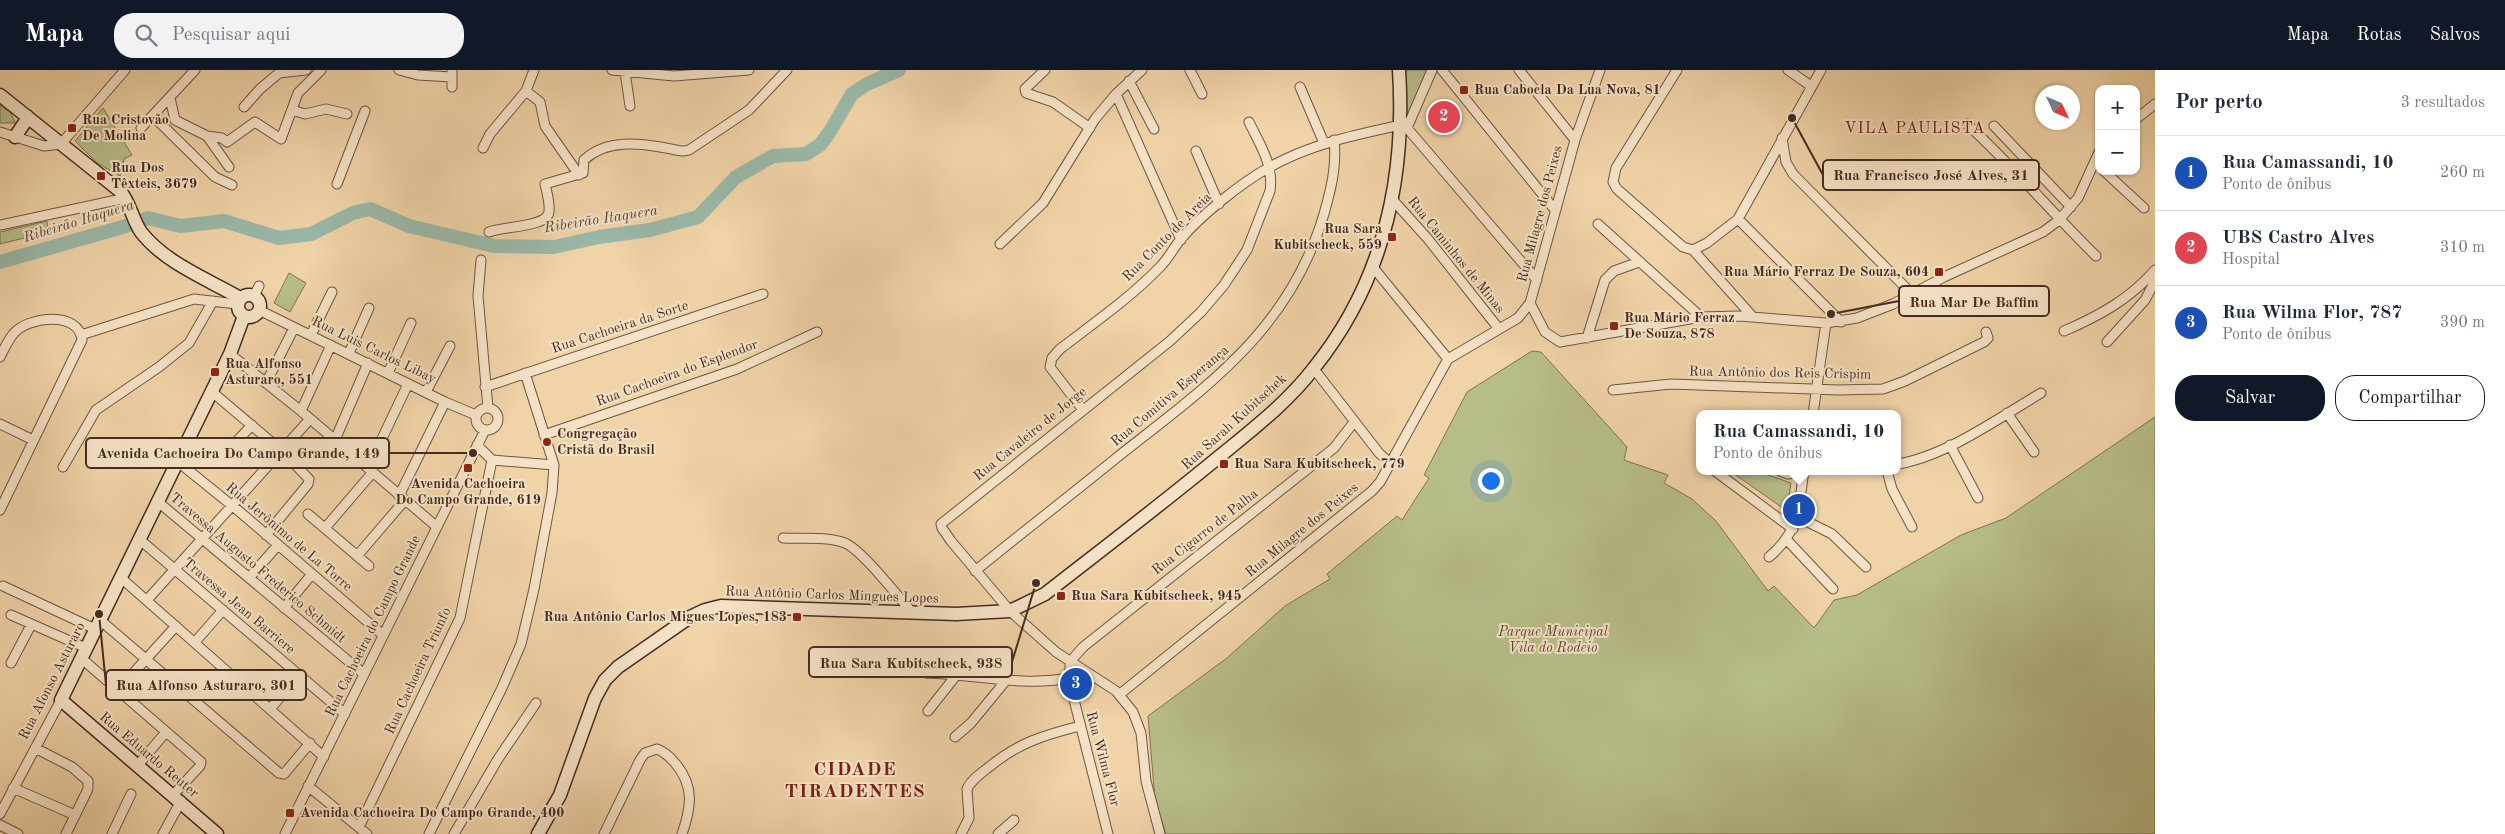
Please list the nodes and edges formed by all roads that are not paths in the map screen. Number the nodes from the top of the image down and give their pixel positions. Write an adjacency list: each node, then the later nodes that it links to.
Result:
1 (125, 70): 55 (street)
2 (194, 70): 31 (street)
3 (321, 70): 20 (street)
4 (400, 70): 22 (street)
5 (534, 70): 27 (street)
6 (612, 70): 21 (street)
7 (749, 70): 21 (street)
8 (1045, 70): 46 (street)
9 (1142, 70): 23 (street)
10 (1190, 70): 29 (street)
11 (1399, 70): 44 (street, Rua Sarah Kubitschek)
12 (1432, 70): 44 (street)
13 (1442, 70): 70 (street)
14 (1519, 70): 53 (street)
15 (1677, 70): 78 (street)
16 (1788, 70): 25 (street)
17 (1821, 70): 25 (street)
18 (784, 71): 61 (street)
19 (1597, 71): 53 (street, Rua Milagre dos Peixes)
20 (310, 72): 34 (street); 35 (street)
21 (624, 72): 33 (street)
22 (452, 73): 26 (street)
23 (1129, 81): 28 (street); 47 (street)
24 (1300, 86): 54 (street)
25 (1811, 86): 51 (street)
26 (452, 87)
27 (526, 91): 56 (street); 61 (street)
28 (1116, 94): 46 (street); 76 (street)
29 (1202, 94)
30 (0, 95): 38 (street)
31 (170, 98): 39 (street); 49 (street)
32 (2155, 104): 40 (street)
33 (630, 106)
34 (244, 107)
35 (292, 110): 37 (street); 49 (street)
36 (366, 111): 63 (street)
37 (347, 114)
38 (27, 116): 50 (street); 55 (street)
39 (153, 116): 45 (street); 64 (street)
40 (2140, 116)
41 (1249, 122): 60 (street)
42 (1968, 124): 72 (street)
43 (1994, 126): 68 (street)
44 (1404, 127): 52 (street, Rua Conto de Areia); 66 (street, Rua Sarah Kubitschek); 84 (street)
45 (141, 128)
46 (1090, 128): 77 (street)
47 (1154, 129)
48 (0, 132): 50 (street)
49 (206, 136): 59 (street)
50 (15, 137): 55 (street)
51 (1782, 138): 71 (street); 88 (street)
52 (1334, 140): 54 (street, Rua Conto de Areia); 179 (street, Rua Comitiva Esperança)
53 (1575, 140): 70 (street, Rua Milagre dos Peixes)
54 (1324, 143): 60 (street, Rua Conto de Areia)
55 (61, 144): 65 (street)
56 (483, 148)
57 (1196, 151): 67 (street)
58 (2095, 166): 68 (street)
59 (229, 167)
60 (1270, 167): 67 (street, Rua Conto de Areia); 129 (street, Rua Cavaleiro de Jorge)
61 (579, 175): 75 (street)
62 (2108, 175): 69 (street)
63 (337, 184)
64 (232, 185)
65 (126, 198): 74 (street); 90 (street)
66 (1392, 199): 82 (street, Rua Sarah Kubitschek); 101 (street, Rua Caminhos de Minas)
67 (1219, 204): 76 (street, Rua Conto de Areia)
68 (2071, 207): 72 (street)
69 (2144, 208)
70 (1555, 210): 84 (street, Rua Milagre dos Peixes)
71 (1738, 219): 78 (street); 97 (street)
72 (2059, 220): 79 (street); 88 (street)
73 (1598, 224): 81 (street)
74 (0, 225)
75 (489, 232)
76 (1180, 240): 129 (street, Rua Conto de Areia)
77 (1000, 244)
78 (1693, 250): 96 (street)
79 (2096, 256)
80 (481, 260): 121 (street)
81 (1639, 262): 95 (street); 107 (street)
82 (1372, 266): 114 (street); 116 (street, Rua Sarah Kubitschek)
83 (2155, 270): 102 (street)
84 (1537, 280): 91 (street, Rua Milagre dos Peixes)
85 (2155, 281): 108 (street)
86 (332, 292): 106 (street)
87 (763, 294): 118 (street, Rua Cachoeira da Sorte)
88 (1912, 294): 97 (street)
89 (213, 301): 90 (street); 105 (street); 152 (street)
90 (239, 301): 93 (street); 94 (street)
91 (1530, 303): 101 (street, Rua Milagre dos Peixes); 107 (street)
92 (369, 308): 112 (street)
93 (259, 310): 94 (street); 100 (street, Rua Luis Carlos Libay)
94 (244, 316): 111 (street, Rua Afonso Asturaro)
95 (1700, 317): 96 (street); 107 (street)
96 (1753, 317): 99 (street)
97 (1841, 322): 99 (street)
98 (411, 323): 117 (street)
99 (1826, 324): 123 (street)
100 (294, 328): 106 (street, Rua Luis Carlos Libay); 119 (street)
101 (1499, 329): 114 (street, Rua Milagre dos Peixes)
102 (2064, 331)
103 (817, 332): 139 (street, Rua Cachoeira do Esplendor)
104 (1986, 332): 123 (street, Rua Antônio dos Reis Crispim)
105 (81, 335): 113 (street); 140 (street)
106 (311, 335): 109 (street, Rua Luis Carlos Libay)
107 (1587, 338)
108 (2107, 342)
109 (331, 345): 112 (street, Rua Luis Carlos Libay); 131 (street)
110 (450, 346): 125 (street)
111 (230, 354): 119 (street); 124 (street, Rua Afonso Asturaro)
112 (349, 354): 115 (street, Rua Luis Carlos Libay)
113 (0, 357)
114 (1448, 359): 149 (street, Rua Milagre dos Peixes)
115 (368, 363): 117 (street, Rua Luis Carlos Libay); 141 (street)
116 (1314, 369): 135 (street); 188 (street, Rua Sarah Kubitschek)
117 (388, 373): 120 (street, Rua Luis Carlos Libay)
118 (525, 373): 121 (street, Rua Cachoeira da Sorte); 139 (street)
119 (266, 383): 131 (street)
120 (408, 384): 125 (street, Rua Luis Carlos Libay); 153 (street)
121 (485, 387): 128 (street)
122 (1613, 390): 123 (street, Rua Antônio dos Reis Crispim)
123 (1816, 390): 130 (street)
124 (211, 391): 137 (street); 148 (street, Rua Afonso Asturaro)
125 (426, 392): 127 (street, Rua Luis Carlos Libay)
126 (2041, 393): 132 (street)
127 (446, 402): 133 (street, Rua Luis Carlos Libay); 157 (street)
128 (488, 408): 133 (street); 138 (street)
129 (1083, 410): 179 (street, Rua Cavaleiro de Jorge)
130 (1814, 410)
131 (302, 411): 134 (street)
132 (2007, 413): 143 (street); 145 (street)
133 (476, 415): 138 (street)
134 (310, 419): 141 (street); 144 (street)
135 (1354, 422): 149 (street); 198 (street, Rua Cigarro de Palha)
136 (0, 424): 140 (street)
137 (252, 425): 144 (street); 146 (street)
138 (485, 430): 142 (street, Rua Cachoeira do Campo Grande)
139 (544, 434): 151 (street)
140 (33, 440): 161 (street)
141 (335, 440): 153 (street)
142 (477, 445): 147 (street); 164 (street, Rua Cachoeira do Campo Grande)
143 (1950, 445): 150 (street); 158 (street)
144 (282, 451): 160 (street); 168 (street)
145 (2034, 452)
146 (220, 459)
147 (492, 460): 151 (street); 230 (street, Rua Cachoeira Triunfo)
148 (176, 461): 159 (street, Rua Afonso Asturaro); 160 (street, Rua Jerônimo de La Torre)
149 (1390, 463): 208 (street, Rua Milagre dos Peixes)
150 (1901, 463)
151 (554, 464): 238 (street)
152 (62, 467)
153 (370, 470): 157 (street); 166 (street)
154 (1720, 475): 167 (street)
155 (1803, 475): 163 (street)
156 (1888, 475): 165 (street)
157 (402, 498): 164 (street); 174 (street)
158 (1978, 498)
159 (157, 501): 169 (street, Travessa Augusto Frederico Schmidt); 171 (street, Rua Afonso Asturaro)
160 (233, 506): 168 (street, Rua Jerônimo de La Torre); 169 (street)
161 (0, 510)
162 (308, 514): 166 (street)
163 (1796, 516): 167 (street); 177 (street)
164 (437, 527): 194 (street, Rua Cachoeira do Campo Grande)
165 (1912, 527)
166 (325, 528): 174 (street)
167 (1793, 529): 172 (street)
168 (266, 535): 173 (street, Rua Jerônimo de La Torre)
169 (203, 538): 178 (street); 182 (street, Travessa Augusto Frederico Schmidt)
170 (783, 538): 189 (street)
171 (139, 539): 178 (street, Travessa Jean Barriere); 181 (street, Rua Afonso Asturaro)
172 (1787, 540): 175 (street); 184 (street)
173 (278, 545): 180 (street, Rua Jerônimo de La Torre); 182 (street)
174 (357, 556): 176 (street)
175 (1769, 557)
176 (369, 566)
177 (1866, 567)
178 (175, 570): 185 (street); 187 (street, Travessa Jean Barriere)
179 (975, 570): 188 (street, Rua Cavaleiro de Jorge)
180 (312, 574): 186 (street); 194 (street, Rua Jerônimo de La Torre)
181 (120, 576): 185 (street); 192 (street, Rua Afonso Asturaro)
182 (249, 578): 186 (street, Travessa Augusto Frederico Schmidt)
183 (3, 586): 192 (street)
184 (1833, 589)
185 (147, 600): 193 (street)
186 (284, 608): 202 (street, Travessa Augusto Frederico Schmidt)
187 (223, 610): 195 (street); 204 (street, Travessa Jean Barriere)
188 (1010, 611): 189 (street, Rua Antônio Carlos Mingues Lopes); 198 (street, Rua Cavaleiro de Jorge)
189 (912, 612): 240 (street, Rua Antônio Carlos Mingues Lopes)
190 (11, 615): 191 (street)
191 (31, 625): 196 (street); 199 (street)
192 (97, 625): 196 (street, Rua Afonso Asturaro); 197 (street)
193 (176, 626): 195 (street); 197 (street)
194 (383, 635): 202 (street, Rua Cachoeira do Campo Grande)
195 (195, 642): 200 (street)
196 (83, 653): 207 (street); 209 (street, Rua Afonso Asturaro)
197 (145, 660): 207 (street); 210 (street)
198 (1070, 662): 206 (street, Rua Wilma Flor); 208 (street, Rua Cavaleiro de Jorge)
199 (11, 663)
200 (223, 668): 210 (street); 212 (street)
201 (926, 673): 203 (street)
202 (364, 674): 214 (street, Rua Cachoeira do Campo Grande)
203 (958, 674): 205 (street); 213 (street)
204 (299, 675): 212 (street); 214 (street, Travessa Jean Barriere)
205 (1008, 678): 206 (street); 217 (street)
206 (1069, 678): 215 (street, Rua Wilma Flor)
207 (118, 690): 216 (street)
208 (1120, 694): 246 (street)
209 (61, 700): 219 (street, Rua Afonso Asturaro); 221 (street, Rua Eduardo Reuter)
210 (194, 700): 218 (street)
211 (536, 703): 239 (street)
212 (270, 709): 218 (street)
213 (928, 711)
214 (345, 714): 220 (street, Rua Cachoeira do Campo Grande)
215 (1080, 726): 243 (street); 245 (street, Rua Wilma Flor)
216 (166, 732): 221 (street); 225 (street)
217 (955, 736)
218 (310, 743): 220 (street)
219 (35, 748): 223 (street, Rua Afonso Asturaro); 227 (street)
220 (324, 757): 222 (street, Rua Cachoeira do Campo Grande)
221 (138, 765): 225 (street, Rua Eduardo Reuter)
222 (308, 786): 230 (street); 236 (street, Rua Cachoeira do Campo Grande)
223 (13, 788): 226 (street, Rua Afonso Asturaro); 227 (street)
224 (131, 794): 233 (street)
225 (177, 798): 234 (street); 235 (street, Rua Eduardo Reuter)
226 (0, 814)
227 (76, 815): 232 (street)
228 (1014, 820): 244 (street)
229 (0, 825): 231 (street)
230 (359, 827): 237 (street)
231 (18, 834)
232 (66, 834)
233 (112, 834)
234 (164, 834)
235 (217, 834)
236 (285, 834)
237 (367, 834)
238 (429, 834)
239 (454, 834)
240 (538, 834)
241 (604, 834): 242 (street)
242 (682, 834)
243 (961, 834)
244 (998, 834)
245 (1108, 834)
246 (1160, 834)

